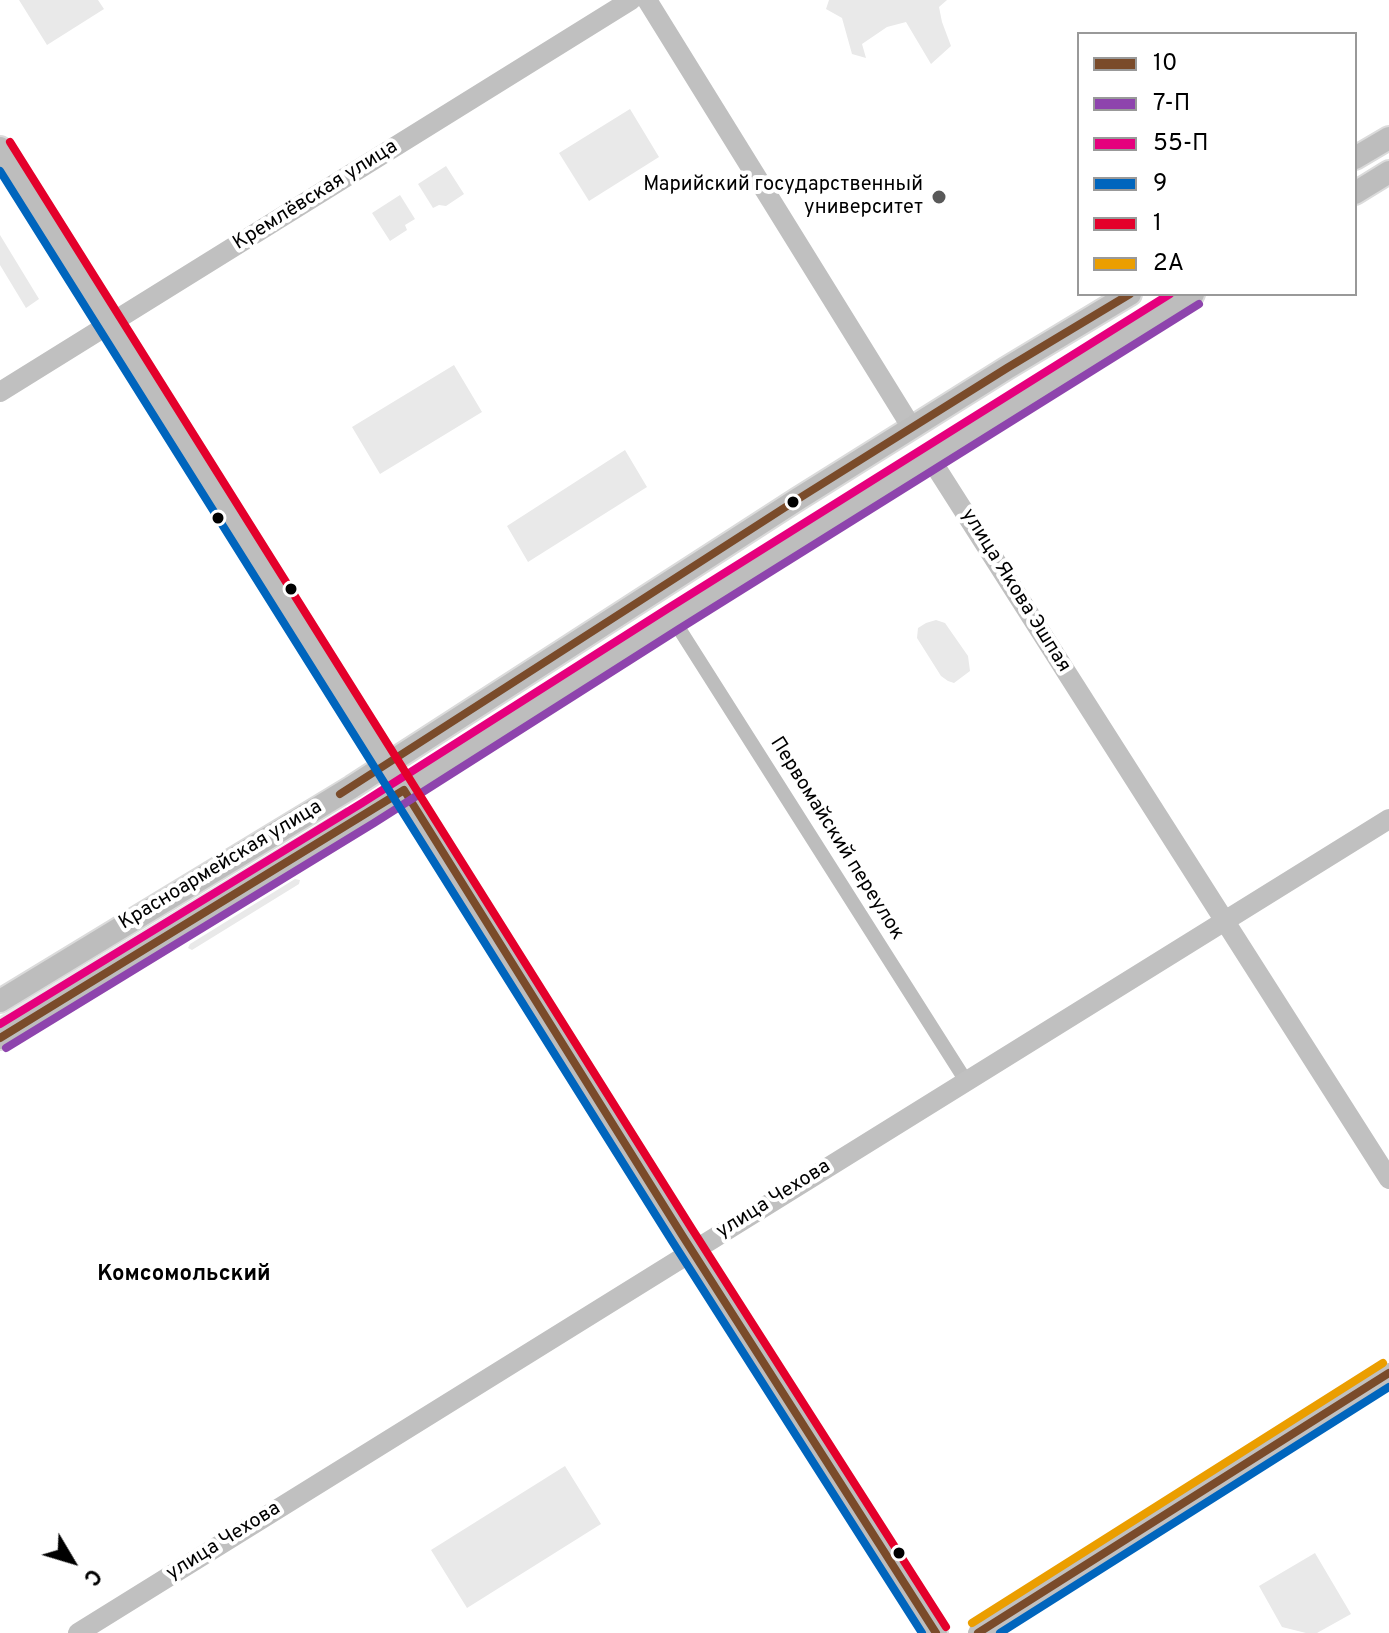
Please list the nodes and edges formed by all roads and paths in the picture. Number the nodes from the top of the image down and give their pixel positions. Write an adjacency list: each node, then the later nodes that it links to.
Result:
1 (631, 0): 10 (street, Кремлёвская улица)
2 (647, 0): 12 (street, улица Якова Эшпая)
3 (1389, 138): 5 (main road)
4 (0, 148): 10 (main road)
5 (1357, 157)
6 (1389, 172): 7 (main road)
7 (1357, 192)
8 (1127, 296): 12 (main road, Красноармейская улица)
9 (1190, 296): 13 (main road, Красноармейская улица)
10 (110, 324): 11 (street, Кремлёвская улица); 15 (main road)
11 (0, 392)
12 (912, 428): 13 (main road, улица Якова Эшпая); 15 (main road, Красноармейская улица)
13 (930, 458): 14 (main road, Красноармейская улица); 18 (street, улица Якова Эшпая)
14 (673, 619): 16 (main road, Красноармейская улица); 21 (street, Первомайский переулок)
15 (387, 764): 16 (main road); 19 (main road, Красноармейская улица)
16 (404, 790): 20 (main road, Красноармейская улица); 23 (main road)
17 (1389, 819): 18 (street, улица Чехова)
18 (1225, 921): 21 (street, улица Чехова); 22 (street, улица Якова Эшпая)
19 (0, 1001)
20 (0, 1038)
21 (966, 1081): 23 (street, улица Чехова)
22 (1389, 1179)
23 (693, 1251): 25 (street, улица Чехова); 26 (main road)
24 (1389, 1373): 27 (street)
25 (78, 1633)
26 (936, 1633)
27 (978, 1633)

